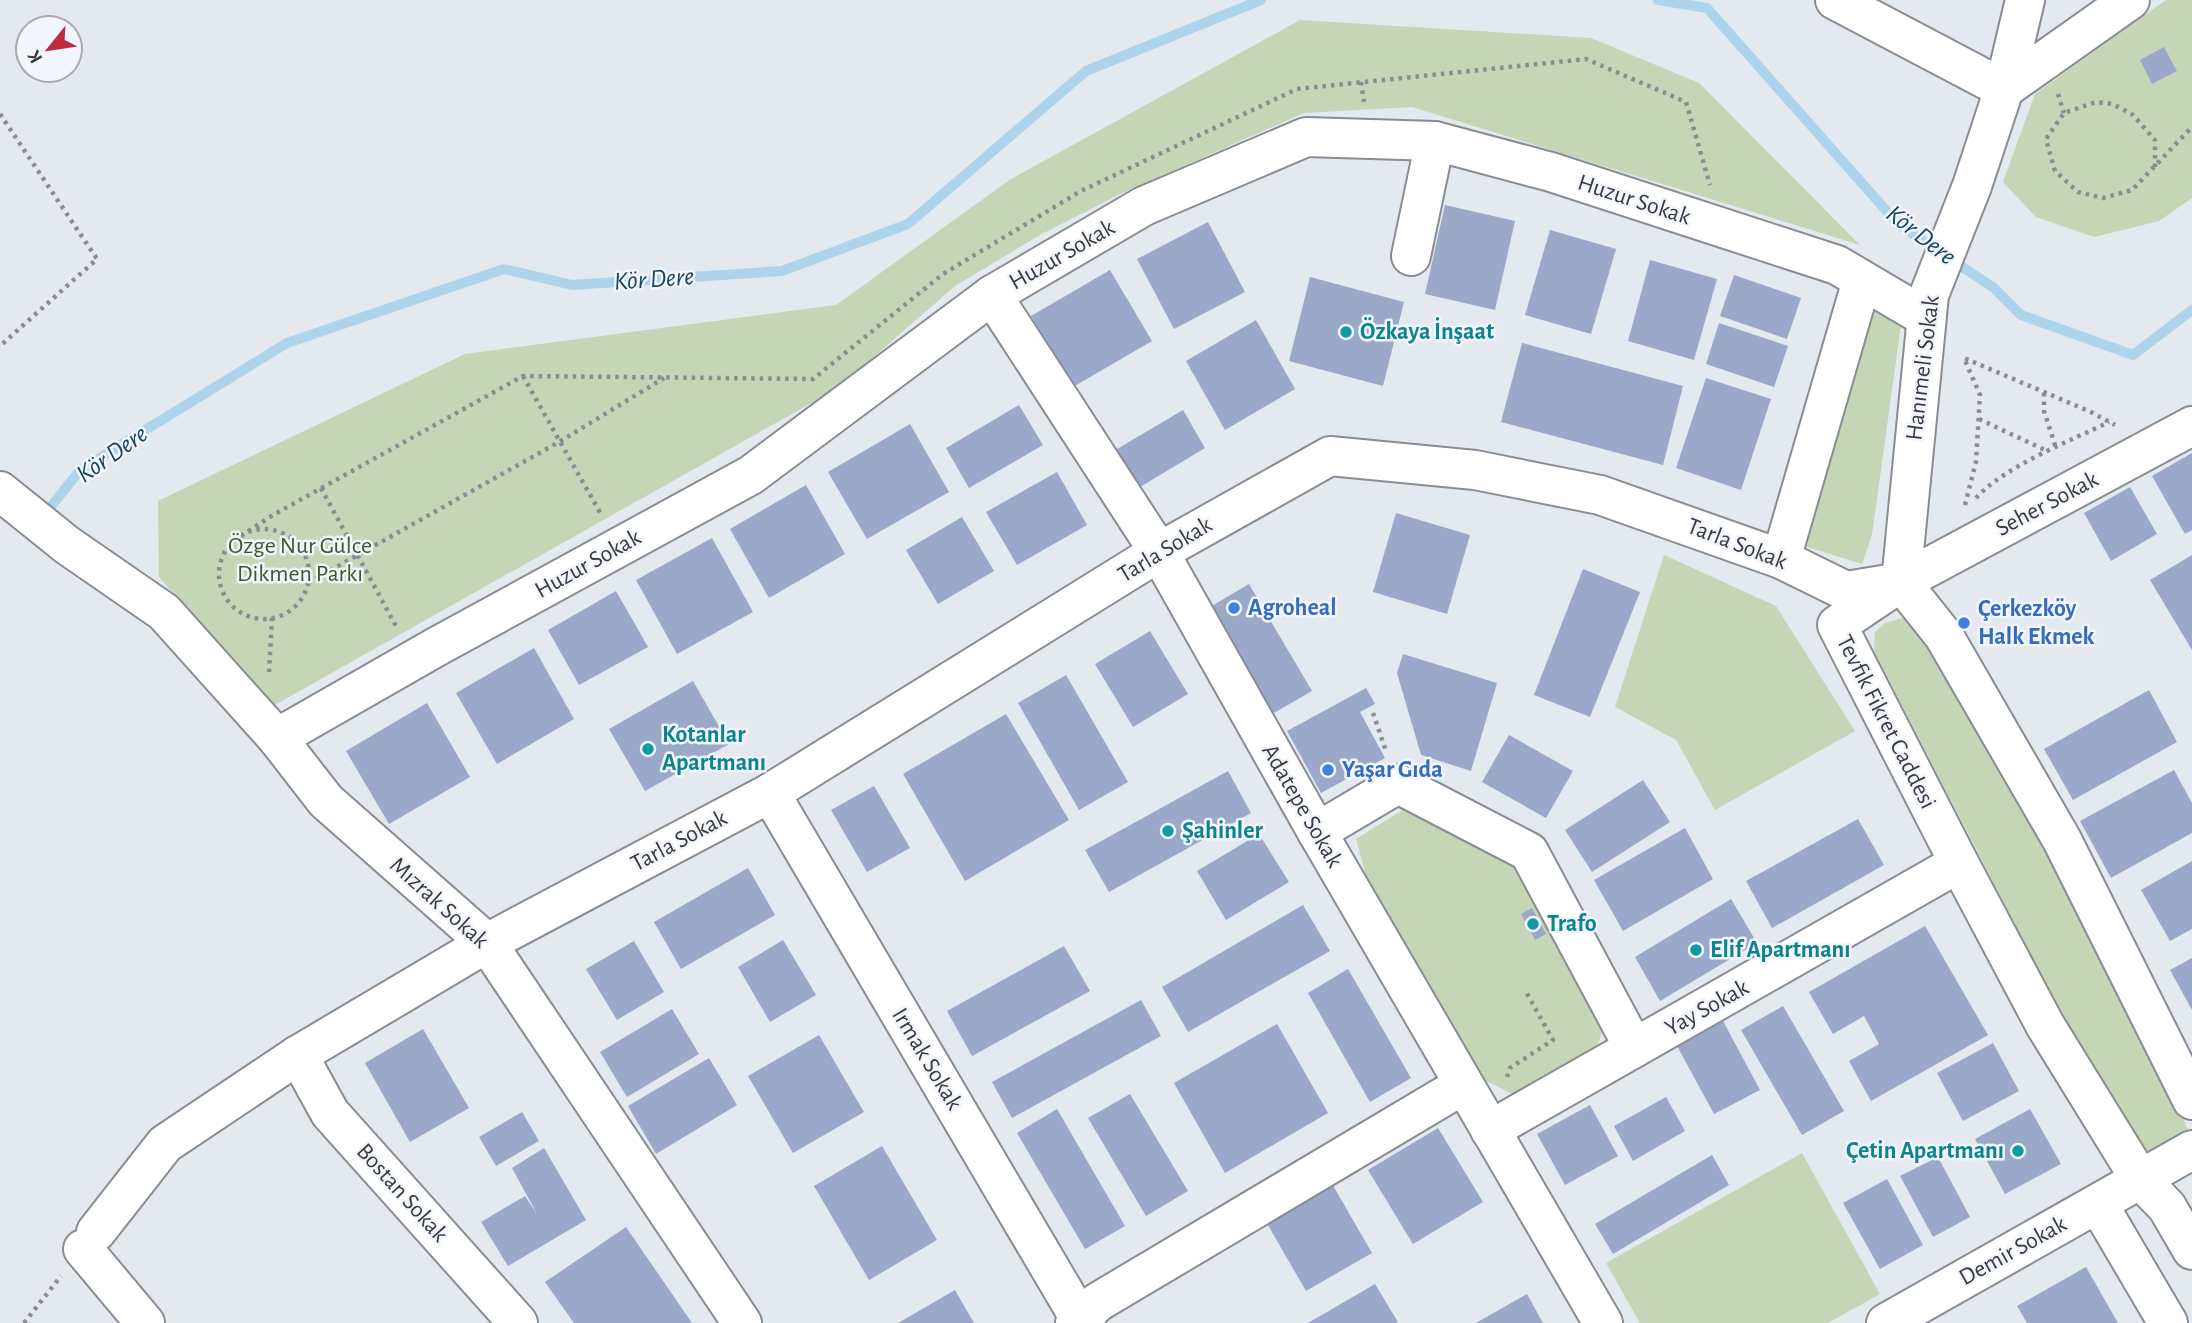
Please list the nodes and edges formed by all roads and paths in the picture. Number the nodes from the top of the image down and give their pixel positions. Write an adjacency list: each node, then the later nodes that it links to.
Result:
1 (1835, 0): 4 (street)
2 (2025, 0): 4 (street, Hanımeli Sokak)
3 (2130, 0): 4 (street)
4 (2004, 89): 12 (street, Hanımeli Sokak)
5 (0, 114): 13 (path)
6 (2192, 127): 8 (path)
7 (1435, 141): 9 (street); 10 (street, Huzur Sokak); 11 (street, Huzur Sokak)
8 (2155, 167): 8 (path)
9 (1411, 256)
10 (1862, 280): 12 (street, Huzur Sokak); 29 (street)
11 (992, 295): 26 (street, Huzur Sokak); 27 (street, Adatepe Sokak)
12 (1927, 306): 30 (street, Hanımeli Sokak)
13 (0, 346)
14 (523, 376): 20 (path)
15 (664, 377): 20 (path)
16 (2044, 393): 17 (path); 18 (path); 22 (path)
17 (1979, 419): 23 (path); 23 (path)
18 (2109, 422): 21 (path); 22 (path)
19 (2192, 426): 21 (street, Seher Sokak)
20 (559, 442): 26 (path); 28 (path)
21 (2156, 446): 30 (street, Seher Sokak)
22 (2056, 448): 23 (path)
23 (2048, 452)
24 (321, 488): 28 (path)
25 (8, 499): 33 (street, Mızrak Sokak)
26 (620, 547): 32 (street, Huzur Sokak)
27 (1159, 552): 29 (street, Tarla Sokak); 34 (street, Tarla Sokak); 35 (street, Adatepe Sokak)
28 (358, 555): 31 (path); 32 (path)
29 (1781, 559): 30 (street, Tarla Sokak)
30 (1901, 582): 36 (street, Tevfik Fikret Caddesi); 42 (street)
31 (308, 583): 31 (path)
32 (414, 660): 33 (street, Huzur Sokak)
33 (277, 738): 37 (street, Mızrak Sokak)
34 (770, 793): 37 (street, Tarla Sokak); 48 (street, Irmak Sokak)
35 (1317, 832): 39 (street); 41 (street, Adatepe Sokak)
36 (1959, 863): 39 (street, Yay Sokak); 45 (street, Tevfik Fikret Caddesi)
37 (487, 943): 40 (street, Tarla Sokak); 51 (street, Mızrak Sokak)
38 (1526, 992): 43 (path)
39 (1634, 1048): 43 (street, Yay Sokak)
40 (298, 1055): 49 (street, Tarla Sokak); 50 (street, Bostan Sokak)
41 (1463, 1085): 43 (street, Adatepe Sokak); 48 (street)
42 (2192, 1100)
43 (1502, 1123): 52 (street, Adatepe Sokak)
44 (2192, 1150): 45 (street, Demir Sokak)
45 (2140, 1179): 46 (street, Demir Sokak); 47 (street, Tevfik Fikret Caddesi)
46 (2098, 1203): 53 (street, Demir Sokak); 54 (street)
47 (2192, 1250)
48 (1080, 1322)
49 (145, 1323)
50 (518, 1323)
51 (742, 1323)
52 (1603, 1323)
53 (1886, 1323)
54 (2168, 1323)

